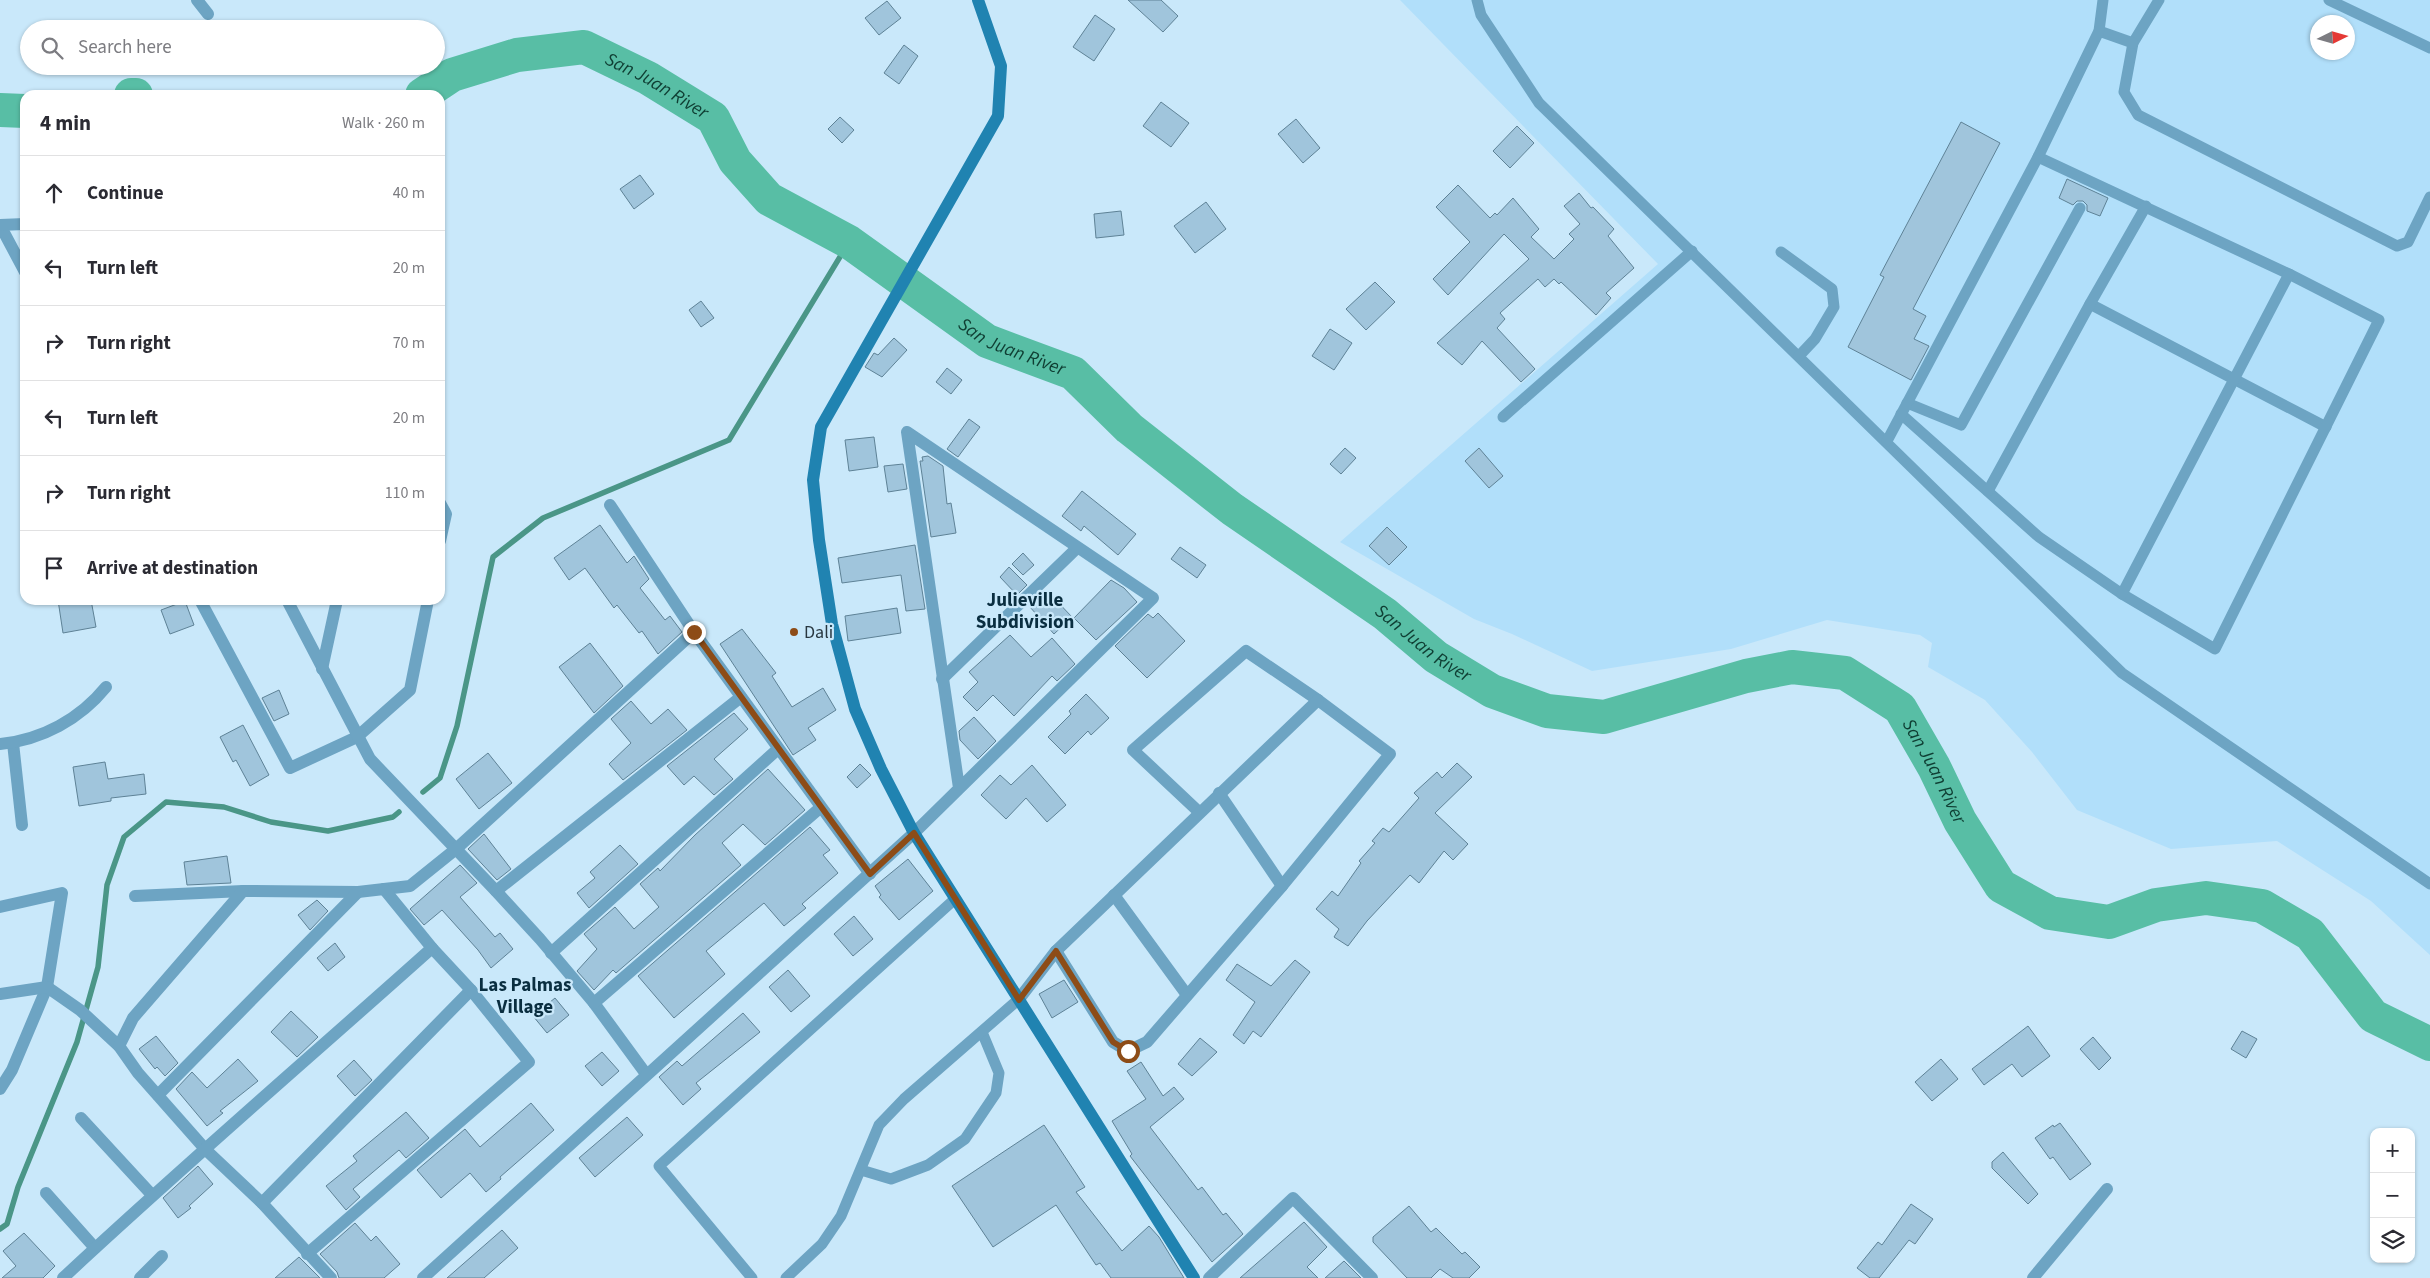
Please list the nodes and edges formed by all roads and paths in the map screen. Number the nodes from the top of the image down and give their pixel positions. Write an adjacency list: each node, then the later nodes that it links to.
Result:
1 (197, 0): 7 (street)
2 (978, 0): 51 (main road)
3 (1477, 0): 17 (lane)
4 (2104, 0): 8 (lane)
5 (2159, 0): 9 (lane)
6 (2329, 0): 10 (lane)
7 (208, 14)
8 (2099, 31): 9 (lane); 11 (lane)
9 (2133, 43): 12 (lane)
10 (2430, 48)
11 (2038, 156): 13 (lane); 24 (lane)
12 (2430, 196)
13 (2146, 206): 20 (lane); 21 (lane)
14 (2080, 208): 24 (lane)
15 (20, 224): 16 (street)
16 (0, 225): 19 (street)
17 (1692, 251): 22 (lane); 26 (lane)
18 (1781, 252): 22 (lane)
19 (20, 263)
20 (2289, 274): 23 (lane); 27 (lane)
21 (2090, 304): 23 (lane); 29 (lane)
22 (1799, 356): 28 (lane)
23 (2235, 378): 27 (lane); 32 (lane)
24 (1907, 403): 25 (lane)
25 (1901, 414): 28 (lane); 29 (lane)
26 (1503, 417)
27 (2326, 428): 32 (lane)
28 (1887, 441): 54 (lane)
29 (1988, 491): 32 (lane)
30 (610, 505): 37 (street)
31 (1077, 548): 39 (street); 39 (street); 46 (street)
32 (2122, 594)
33 (203, 605): 43 (street)
34 (290, 605): 38 (street)
35 (337, 605): 38 (street)
36 (427, 605): 43 (street)
37 (694, 632): 41 (street); 52 (street)
38 (322, 669): 43 (street)
39 (942, 678): 46 (street)
40 (106, 687): 44 (street)
41 (740, 697): 45 (street); 58 (street)
42 (1318, 700): 47 (street); 49 (street); 55 (street)
43 (357, 737): 52 (street)
44 (6, 743): 50 (street)
45 (778, 749): 48 (street); 66 (street)
46 (959, 788): 51 (street)
47 (1218, 793): 49 (street); 55 (street)
48 (820, 808): 53 (street); 72 (street)
49 (1199, 812): 60 (street)
50 (22, 824)
51 (914, 833): 53 (street); 62 (main road)
52 (456, 849): 56 (street); 58 (street)
53 (870, 874): 75 (street)
54 (2430, 884)
55 (1282, 886): 70 (street)
56 (384, 889): 59 (street); 64 (street)
57 (243, 891): 59 (street); 61 (street); 74 (street)
58 (496, 891): 66 (street)
59 (358, 892): 77 (street)
60 (1114, 894): 65 (street); 70 (street)
61 (135, 896)
62 (955, 899): 71 (main road); 92 (lane)
63 (0, 907): 67 (street)
64 (432, 948): 68 (street); 79 (street)
65 (1056, 951): 70 (street); 71 (street)
66 (551, 953): 72 (street)
67 (46, 987): 69 (street); 74 (street); 76 (street)
68 (471, 990): 84 (street); 86 (street)
69 (0, 994)
70 (1187, 995)
71 (1019, 1000): 73 (lane); 94 (main road)
72 (594, 1003): 75 (street)
73 (982, 1032): 80 (lane); 80 (lane)
74 (119, 1046): 77 (street)
75 (646, 1074): 91 (street)
76 (0, 1089)
77 (158, 1095): 79 (street)
78 (81, 1118): 83 (street)
79 (206, 1150): 83 (street); 84 (street)
80 (861, 1170): 93 (lane)
81 (2107, 1190): 97 (street)
82 (46, 1193): 85 (street)
83 (152, 1195): 85 (street)
84 (262, 1203): 86 (street)
85 (95, 1248): 88 (street)
86 (307, 1254): 90 (street)
87 (162, 1256): 89 (street)
88 (62, 1278)
89 (140, 1278)
90 (331, 1278)
91 (423, 1278)
92 (752, 1278)
93 (786, 1278)
94 (1194, 1278)
95 (1209, 1278): 96 (street)
96 (1372, 1278)
97 (2033, 1278)

